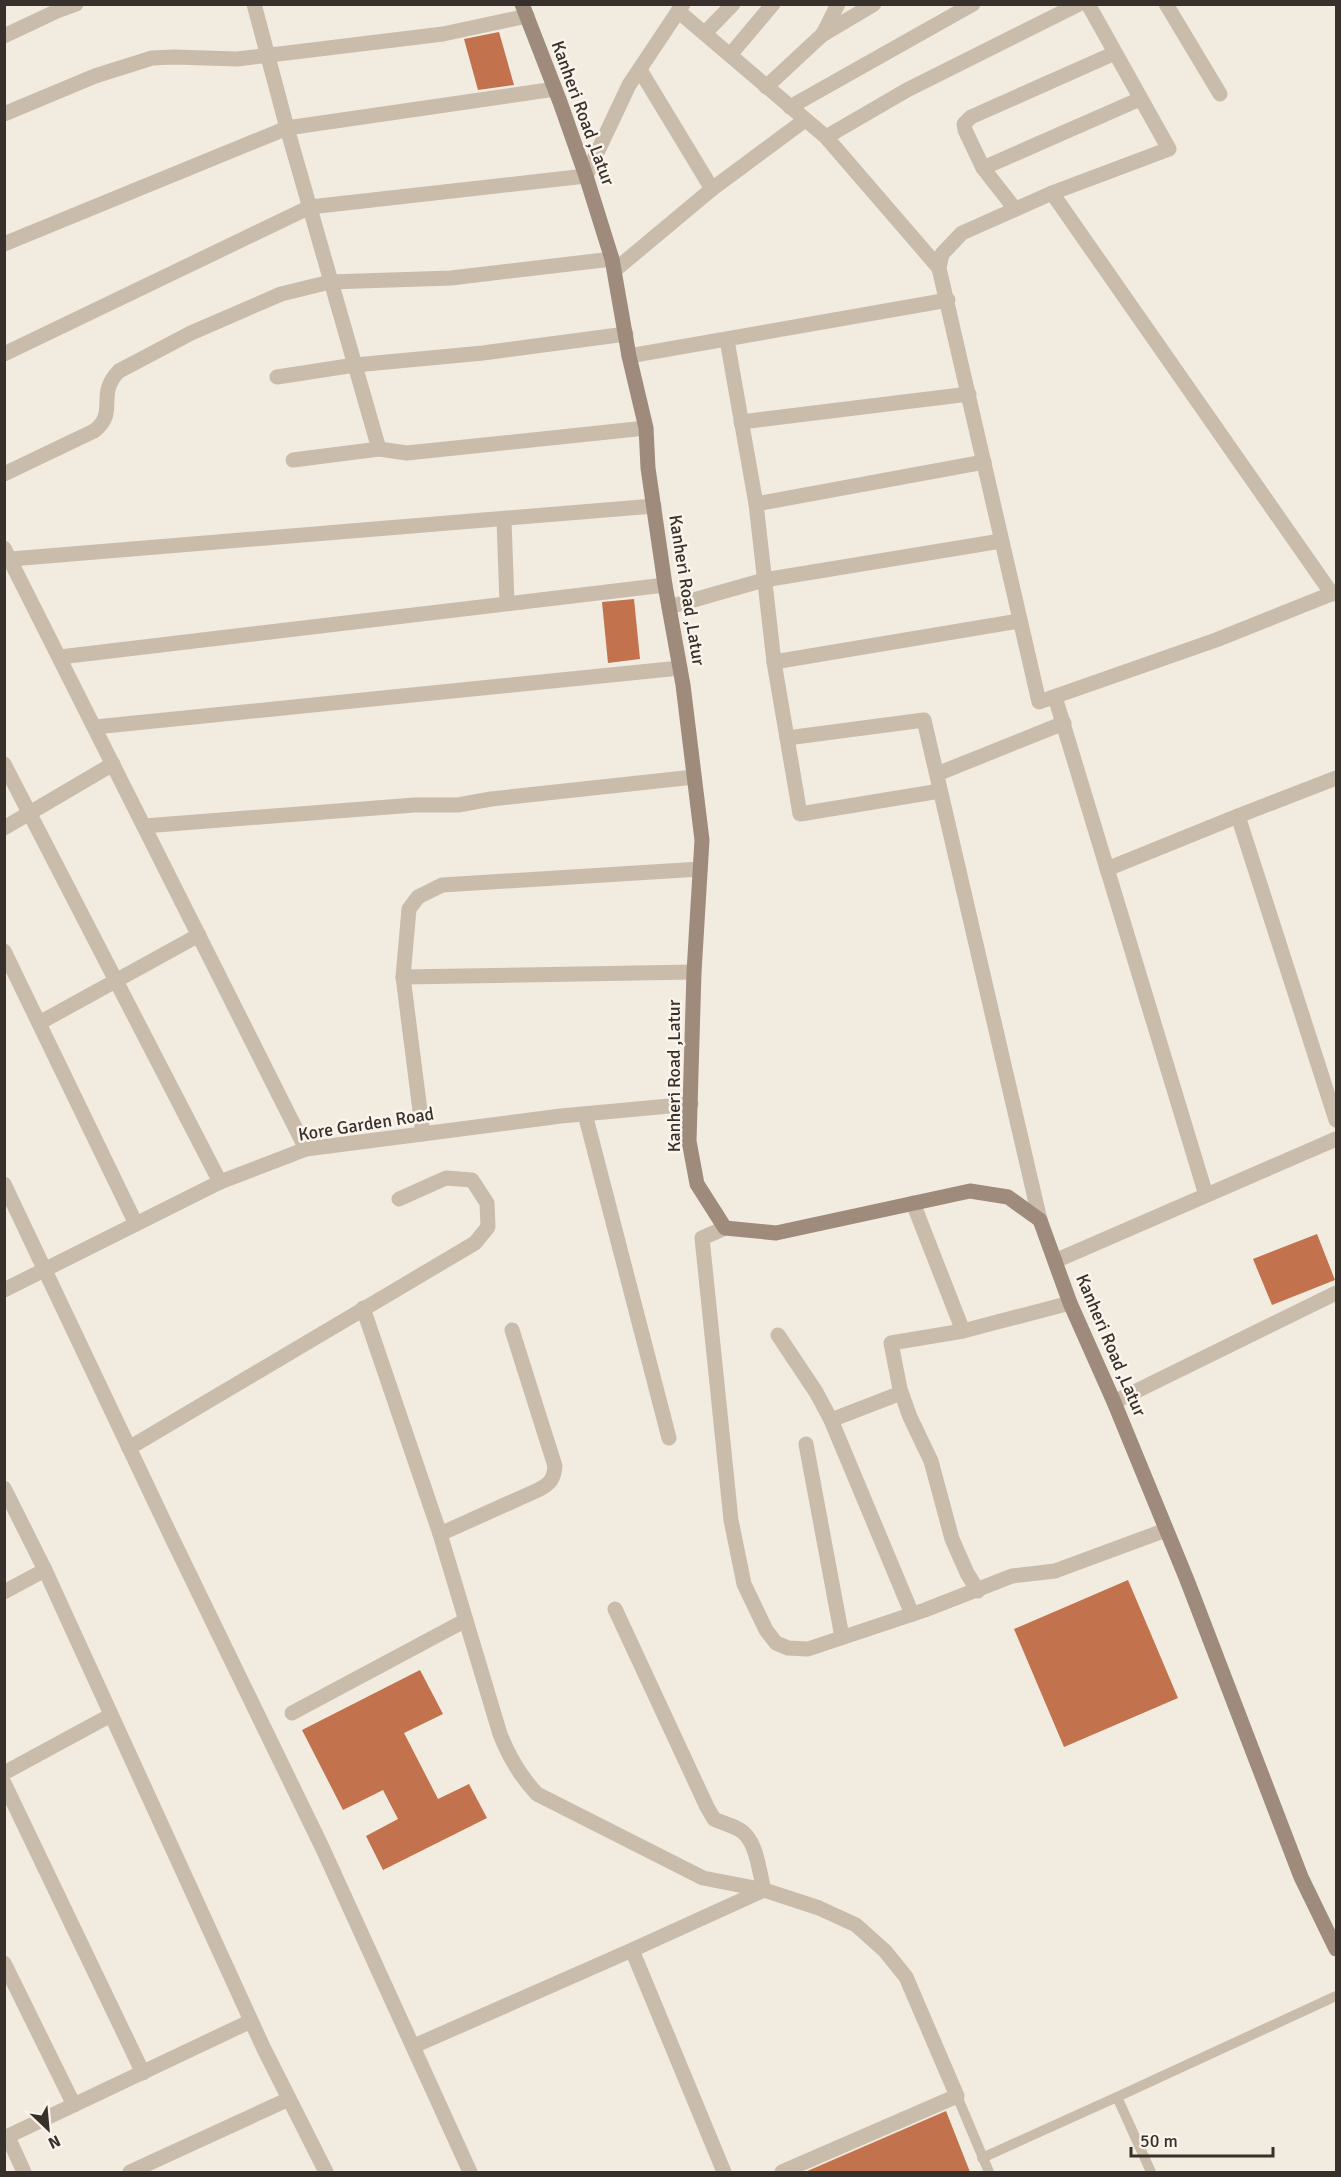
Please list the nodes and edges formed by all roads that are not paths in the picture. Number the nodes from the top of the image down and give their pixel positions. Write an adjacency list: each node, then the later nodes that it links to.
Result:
1 (76, 4): 15 (street)
2 (733, 4): 13 (street)
3 (773, 4): 18 (street)
4 (838, 4): 14 (street)
5 (874, 4): 14 (street)
6 (973, 4): 24 (street)
7 (1079, 4): 28 (street)
8 (1088, 4): 17 (street)
9 (1166, 4): 22 (street)
10 (259, 6): 16 (street)
11 (680, 8): 13 (street); 19 (street)
12 (525, 10): 16 (street); 21 (street, Kanheri Road ,Latur)
13 (705, 33): 18 (street)
14 (822, 34): 20 (street)
15 (4, 36)
16 (268, 53): 25 (street); 27 (street)
17 (1115, 53): 23 (street); 29 (street)
18 (730, 55): 20 (street)
19 (639, 70): 30 (street); 31 (street)
20 (766, 87): 24 (street)
21 (555, 89): 27 (street); 30 (street, Kanheri Road ,Latur)
22 (1220, 94)
23 (1140, 99): 29 (street); 32 (street)
24 (790, 107): 26 (street)
25 (4, 114)
26 (805, 120): 28 (street); 31 (street)
27 (287, 128): 33 (street); 35 (street)
28 (826, 137): 37 (street)
29 (983, 168): 34 (street)
30 (586, 176): 33 (street); 36 (street, Kanheri Road ,Latur)
31 (712, 189): 36 (street)
32 (1052, 193): 34 (street); 60 (street)
33 (310, 207): 38 (street); 42 (street)
34 (1015, 209): 37 (street)
35 (4, 244)
36 (613, 265): 38 (street); 40 (street, Kanheri Road ,Latur)
37 (939, 268): 39 (street)
38 (330, 282): 44 (street); 52 (street)
39 (948, 300): 41 (street); 46 (street)
40 (626, 334): 43 (street, Kanheri Road ,Latur); 44 (street)
41 (727, 340): 43 (street); 47 (street)
42 (4, 354)
43 (629, 356): 48 (street, Kanheri Road ,Latur)
44 (355, 365): 45 (street); 49 (street)
45 (277, 377)
46 (969, 394): 47 (street); 51 (street)
47 (741, 422): 53 (street)
48 (646, 428): 49 (street); 54 (street, Kanheri Road ,Latur)
49 (379, 449): 50 (street)
50 (293, 460)
51 (984, 462): 53 (street); 56 (street)
52 (4, 474)
53 (756, 504): 58 (street)
54 (654, 506): 55 (street); 59 (street, Kanheri Road ,Latur)
55 (504, 520): 57 (street); 61 (street)
56 (1001, 541): 58 (street); 63 (street)
57 (7, 556): 64 (street)
58 (764, 580): 62 (street); 65 (street)
59 (665, 585): 61 (street); 62 (street, Kanheri Road ,Latur)
60 (1334, 593): 67 (street)
61 (507, 603): 64 (street)
62 (669, 607): 66 (street, Kanheri Road ,Latur)
63 (1019, 621): 65 (street); 67 (street)
64 (60, 657): 69 (street)
65 (774, 662): 70 (street)
66 (680, 668): 69 (street); 74 (street, Kanheri Road ,Latur)
67 (1055, 697): 68 (street)
68 (1064, 723): 73 (street); 81 (street)
69 (95, 727): 72 (street)
70 (787, 738): 73 (street); 76 (street)
71 (4, 764): 77 (street)
72 (113, 764): 77 (street); 79 (street)
73 (937, 774): 76 (street)
74 (694, 777): 79 (street); 82 (street, Kanheri Road ,Latur)
75 (1336, 778): 78 (street)
76 (940, 791): 101 (street)
77 (31, 813): 80 (street); 87 (street)
78 (1239, 816): 81 (street); 91 (street)
79 (144, 826): 83 (street)
80 (4, 828)
81 (1107, 869): 97 (street)
82 (700, 870): 85 (street, Kanheri Road ,Latur); 86 (street)
83 (199, 935): 87 (street); 94 (street)
84 (4, 951): 88 (street)
85 (694, 972): 86 (street); 89 (street, Kanheri Road ,Latur)
86 (403, 977): 92 (street)
87 (118, 981): 88 (street); 95 (street)
88 (39, 1023): 102 (street)
89 (691, 1104): 90 (street, Kore Garden Road); 103 (street, Kanheri Road ,Latur)
90 (585, 1114): 92 (street, Kore Garden Road); 116 (street)
91 (1336, 1120)
92 (423, 1134): 94 (street, Kore Garden Road)
93 (1336, 1139): 97 (street)
94 (306, 1149): 95 (street, Kore Garden Road)
95 (220, 1182): 102 (street, Kore Garden Road)
96 (4, 1184): 100 (street)
97 (1206, 1195): 104 (street)
98 (399, 1199): 109 (street)
99 (913, 1203): 101 (street); 103 (street); 111 (street)
100 (10, 1212): 105 (street)
101 (1040, 1220): 104 (street, Kanheri Road ,Latur)
102 (136, 1224): 105 (street, Kore Garden Road)
103 (725, 1228): 128 (street)
104 (1056, 1261): 108 (street, Kanheri Road ,Latur)
105 (44, 1269): 106 (street, Kore Garden Road); 118 (street)
106 (4, 1290)
107 (1336, 1293): 114 (street)
108 (1070, 1303): 111 (street); 114 (street, Kanheri Road ,Latur)
109 (363, 1308): 118 (street); 121 (street)
110 (512, 1330): 121 (street)
111 (963, 1331): 113 (street)
112 (778, 1335): 115 (street)
113 (901, 1393): 115 (street); 123 (street)
114 (1114, 1402): 120 (street, Kanheri Road ,Latur)
115 (831, 1420): 126 (street)
116 (669, 1438)
117 (806, 1444): 128 (street)
118 (129, 1448): 139 (street)
119 (4, 1488): 122 (street)
120 (1166, 1530): 123 (street); 134 (street, Kanheri Road ,Latur)
121 (440, 1534): 127 (street)
122 (45, 1570): 124 (street); 130 (street)
123 (978, 1591): 126 (street)
124 (4, 1592)
125 (615, 1609): 133 (street)
126 (912, 1614): 128 (street)
127 (466, 1620): 129 (street); 133 (street)
128 (842, 1637)
129 (292, 1713)
130 (111, 1715): 131 (street); 138 (street)
131 (4, 1773)
132 (4, 1783): 140 (street)
133 (764, 1890): 135 (street); 141 (street)
134 (1336, 1949)
135 (632, 1950): 139 (street); 151 (street)
136 (4, 1963): 144 (street)
137 (1336, 1996): 142 (lane)
138 (251, 2021): 140 (street); 143 (street)
139 (414, 2046): 150 (street)
140 (143, 2073): 144 (street)
141 (957, 2096): 146 (lane); 152 (street)
142 (1118, 2097): 146 (lane); 154 (lane)
143 (289, 2099): 147 (street); 149 (street)
144 (74, 2105): 145 (street)
145 (6, 2138): 148 (street)
146 (982, 2158): 153 (lane)
147 (320, 2171)
148 (24, 2172)
149 (130, 2172)
150 (470, 2172)
151 (724, 2172)
152 (782, 2172)
153 (989, 2172)
154 (1151, 2172)

